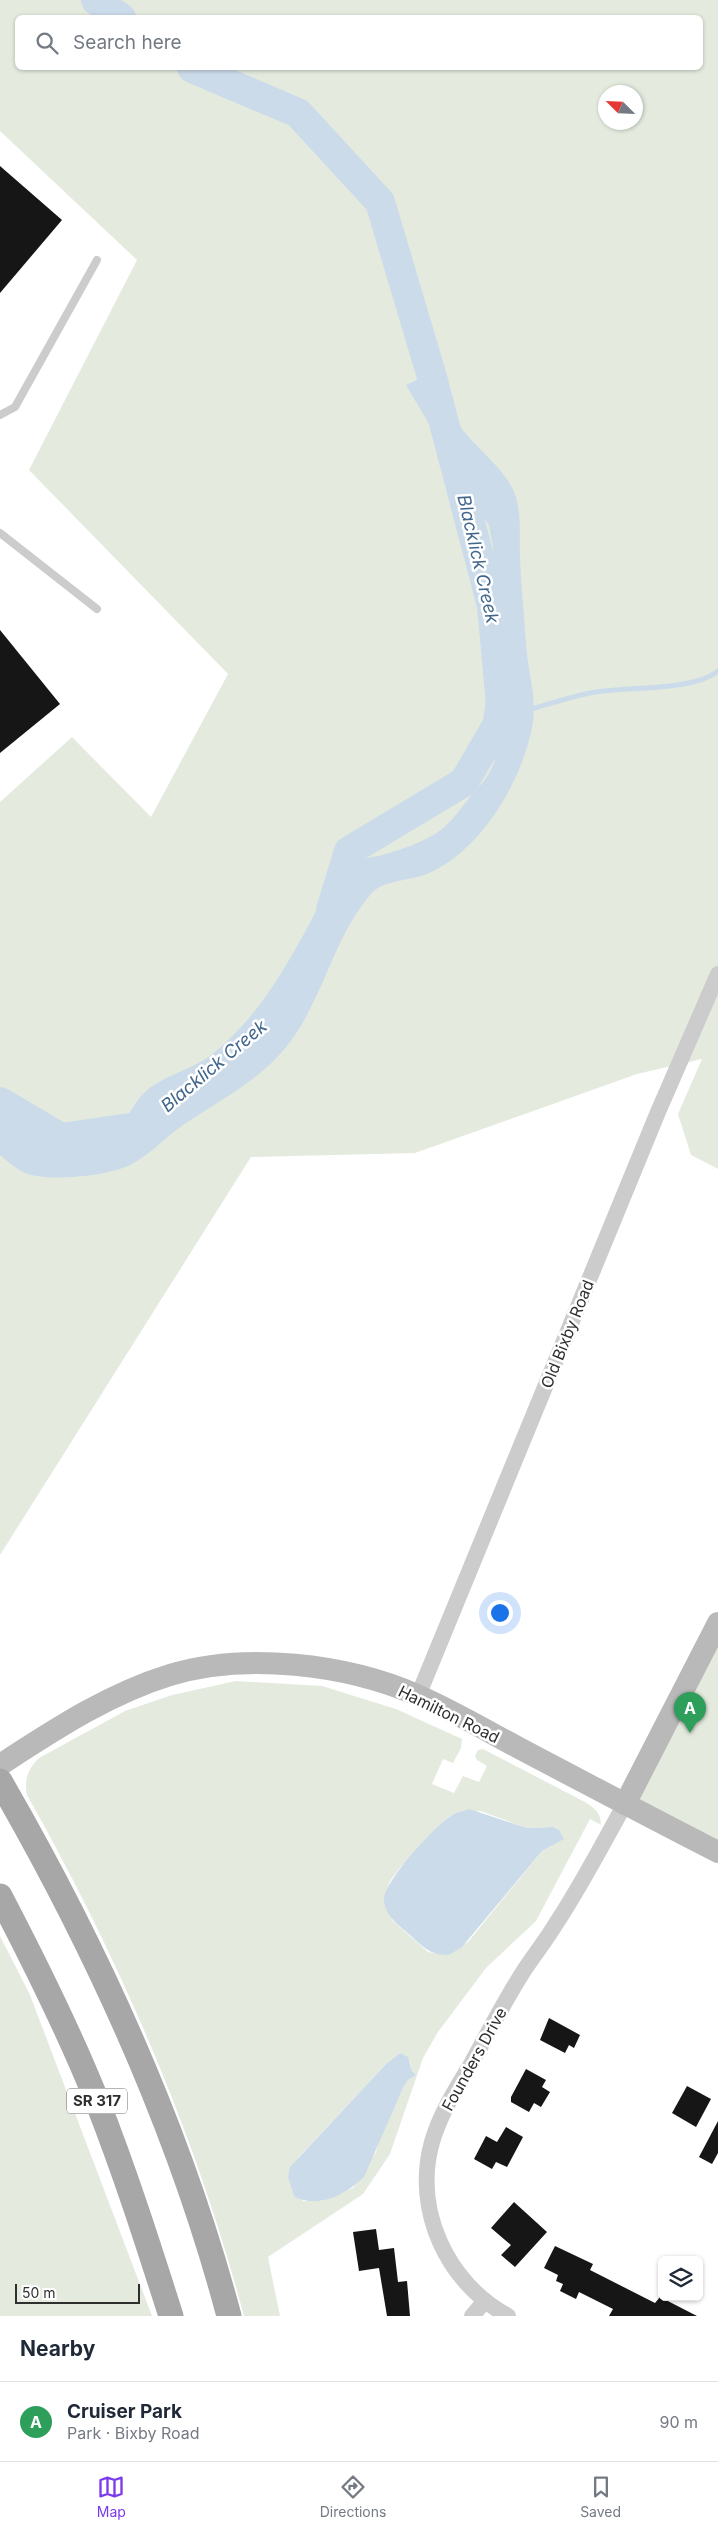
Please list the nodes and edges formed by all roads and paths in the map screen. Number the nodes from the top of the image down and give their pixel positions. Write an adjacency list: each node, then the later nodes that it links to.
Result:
1 (96, 260): 2 (lane)
2 (0, 416)
3 (0, 533): 4 (lane)
4 (97, 609)
5 (718, 974): 7 (street, Old Bixby Road)
6 (718, 1623): 10 (main road)
7 (418, 1696): 8 (main road, Hamilton Road); 10 (main road, Hamilton Road)
8 (0, 1765)
9 (0, 1781): 15 (main road, SR 317)
10 (625, 1804): 11 (main road, Hamilton Road); 13 (street, Founders Drive)
11 (718, 1852)
12 (0, 1896): 14 (main road, SR 317)
13 (485, 2301): 16 (street); 17 (street, Founders Drive)
14 (171, 2316)
15 (228, 2316)
16 (472, 2316)
17 (508, 2316)

